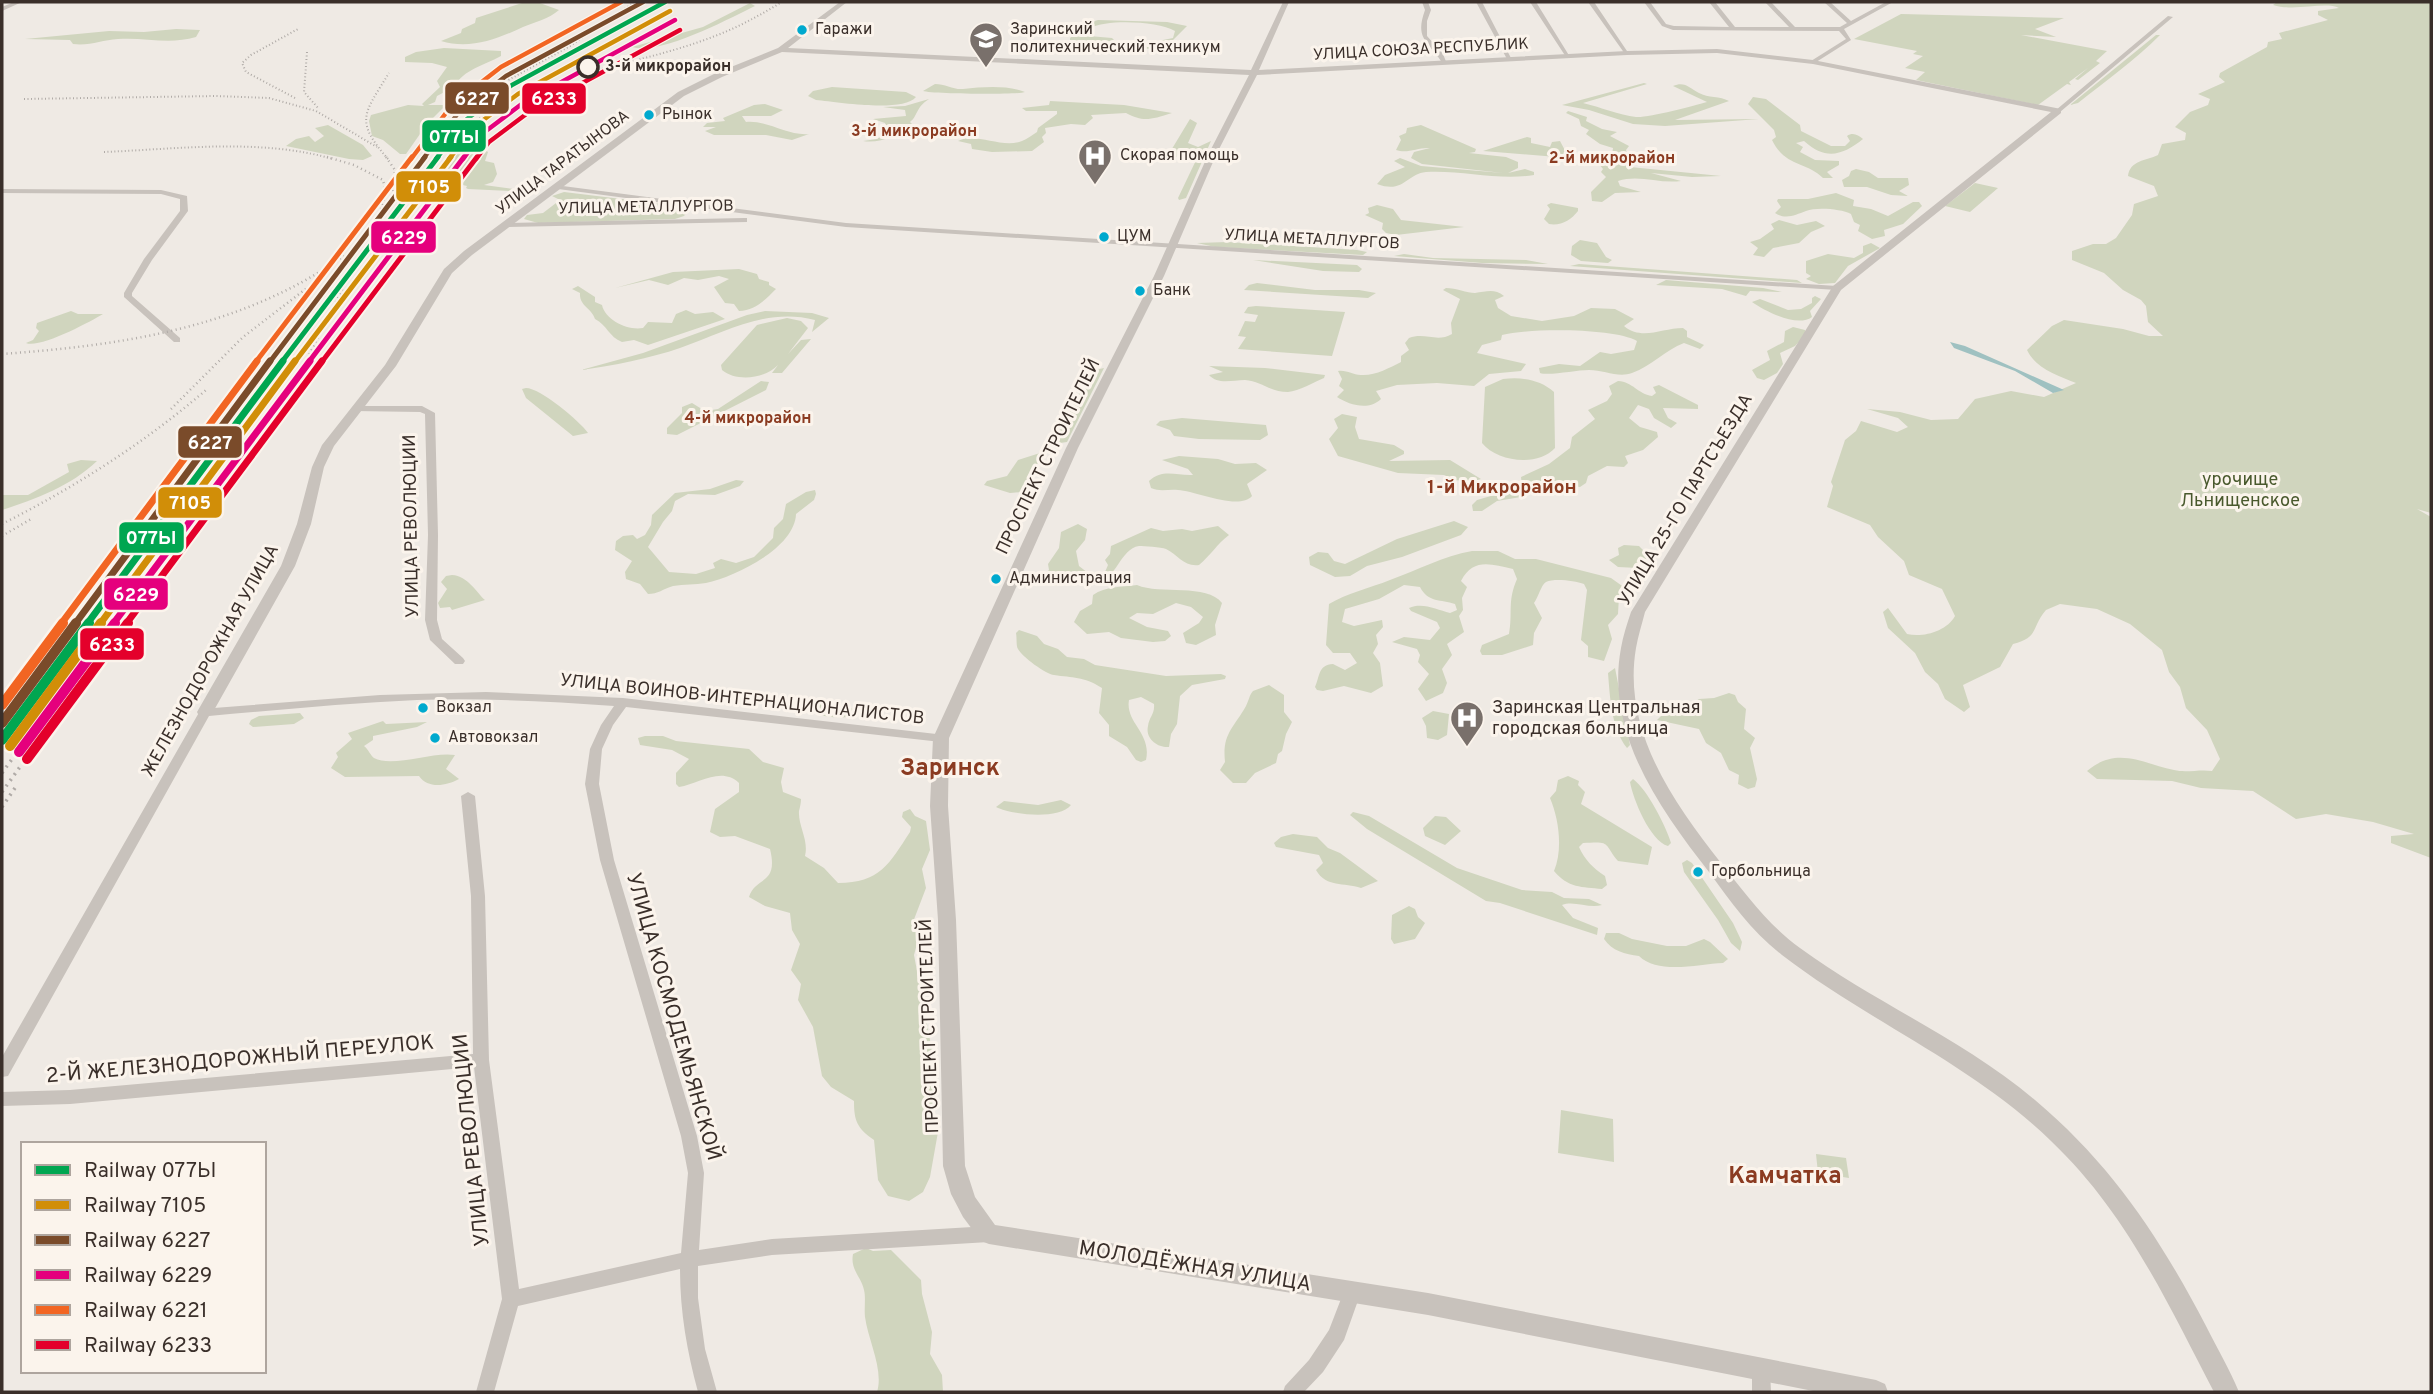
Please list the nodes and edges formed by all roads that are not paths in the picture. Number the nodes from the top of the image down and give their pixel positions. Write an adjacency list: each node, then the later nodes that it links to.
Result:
1 (19, 2): 13 (street)
2 (844, 2): 19 (street, УЛИЦА ТАРАТЫНОВА)
3 (1286, 2): 25 (street, ПРОСПЕКТ СТРОИТЕЛЕЙ)
4 (1425, 2): 24 (street)
5 (1479, 2): 22 (street)
6 (1533, 2): 21 (street)
7 (1591, 2): 20 (street)
8 (1647, 2): 16 (street)
9 (1712, 2): 16 (street)
10 (1768, 2): 17 (street)
11 (1827, 2): 15 (street)
12 (1888, 2): 15 (street)
13 (2, 9)
14 (2170, 17): 26 (street, УЛИЦА 25-ГО ПАРТСЪЕЗДА)
15 (1850, 23): 18 (street)
16 (1732, 27): 17 (street)
17 (1793, 28): 18 (street)
18 (1841, 29): 23 (street)
19 (781, 50): 25 (street, УЛИЦА СОЮЗА РЕСПУБЛИК); 27 (street, УЛИЦА ТАРАТЫНОВА)
20 (1627, 53): 21 (street, УЛИЦА СОЮЗА РЕСПУБЛИК); 23 (street, УЛИЦА СОЮЗА РЕСПУБЛИК)
21 (1568, 56): 22 (street, УЛИЦА СОЮЗА РЕСПУБЛИК)
22 (1510, 59): 24 (street, УЛИЦА СОЮЗА РЕСПУБЛИК)
23 (1813, 62): 26 (street, УЛИЦА СОЮЗА РЕСПУБЛИК)
24 (1445, 63): 25 (street, УЛИЦА СОЮЗА РЕСПУБЛИК)
25 (1254, 72): 31 (street, ПРОСПЕКТ СТРОИТЕЛЕЙ)
26 (2058, 111): 33 (street, УЛИЦА 25-ГО ПАРТСЪЕЗДА)
27 (558, 187): 29 (street, УЛИЦА МЕТАЛЛУРГОВ); 30 (street, УЛИЦА ТАРАТЫНОВА)
28 (2, 191): 34 (street)
29 (786, 219): 30 (street, УЛИЦА МЕТАЛЛУРГОВ); 31 (street, УЛИЦА МЕТАЛЛУРГОВ)
30 (506, 225): 32 (street, УЛИЦА ТАРАТЫНОВА)
31 (1171, 246): 33 (street, УЛИЦА МЕТАЛЛУРГОВ); 39 (street, ПРОСПЕКТ СТРОИТЕЛЕЙ)
32 (449, 271): 35 (street, ЖЕЛЕЗНОДОРОЖНАЯ УЛИЦА)
33 (1837, 288): 53 (street, УЛИЦА 25-ГО ПАРТСЪЕЗДА)
34 (177, 340)
35 (356, 409): 36 (street, УЛИЦА РЕВОЛЮЦИИ); 38 (street, ЖЕЛЕЗНОДОРОЖНАЯ УЛИЦА)
36 (459, 661)
37 (623, 702): 38 (street, УЛИЦА ВОИНОВ-ИНТЕРНАЦИОНАЛИСТОВ); 39 (street, УЛИЦА ВОИНОВ-ИНТЕРНАЦИОНАЛИСТОВ); 45 (street, УЛИЦА КОСМОДЕМЬЯНСКОЙ)
38 (205, 712): 42 (street, ЖЕЛЕЗНОДОРОЖНАЯ УЛИЦА)
39 (941, 738): 44 (street, ПРОСПЕКТ СТРОИТЕЛЕЙ)
40 (468, 796): 41 (street, УЛИЦА РЕВОЛЮЦИИ)
41 (481, 1060): 43 (street, 2-Й ЖЕЛЕЗНОДОРОЖНЫЙ ПЕРЕУЛОК); 47 (street, УЛИЦА РЕВОЛЮЦИИ)
42 (2, 1071)
43 (2, 1099)
44 (989, 1234): 45 (street, МОЛОДЁЖНАЯ УЛИЦА); 46 (street, МОЛОДЁЖНАЯ УЛИЦА)
45 (689, 1259): 47 (street, МОЛОДЁЖНАЯ УЛИЦА); 50 (street, УЛИЦА КОСМОДЕМЬЯНСКОЙ)
46 (1352, 1292): 48 (street, МОЛОДЁЖНАЯ УЛИЦА); 51 (street)
47 (511, 1299): 49 (street, УЛИЦА РЕВОЛЮЦИИ)
48 (1761, 1381): 52 (street, МОЛОДЁЖНАЯ УЛИЦА)
49 (485, 1392)
50 (708, 1392)
51 (1292, 1392)
52 (1876, 1392)
53 (2227, 1392)

